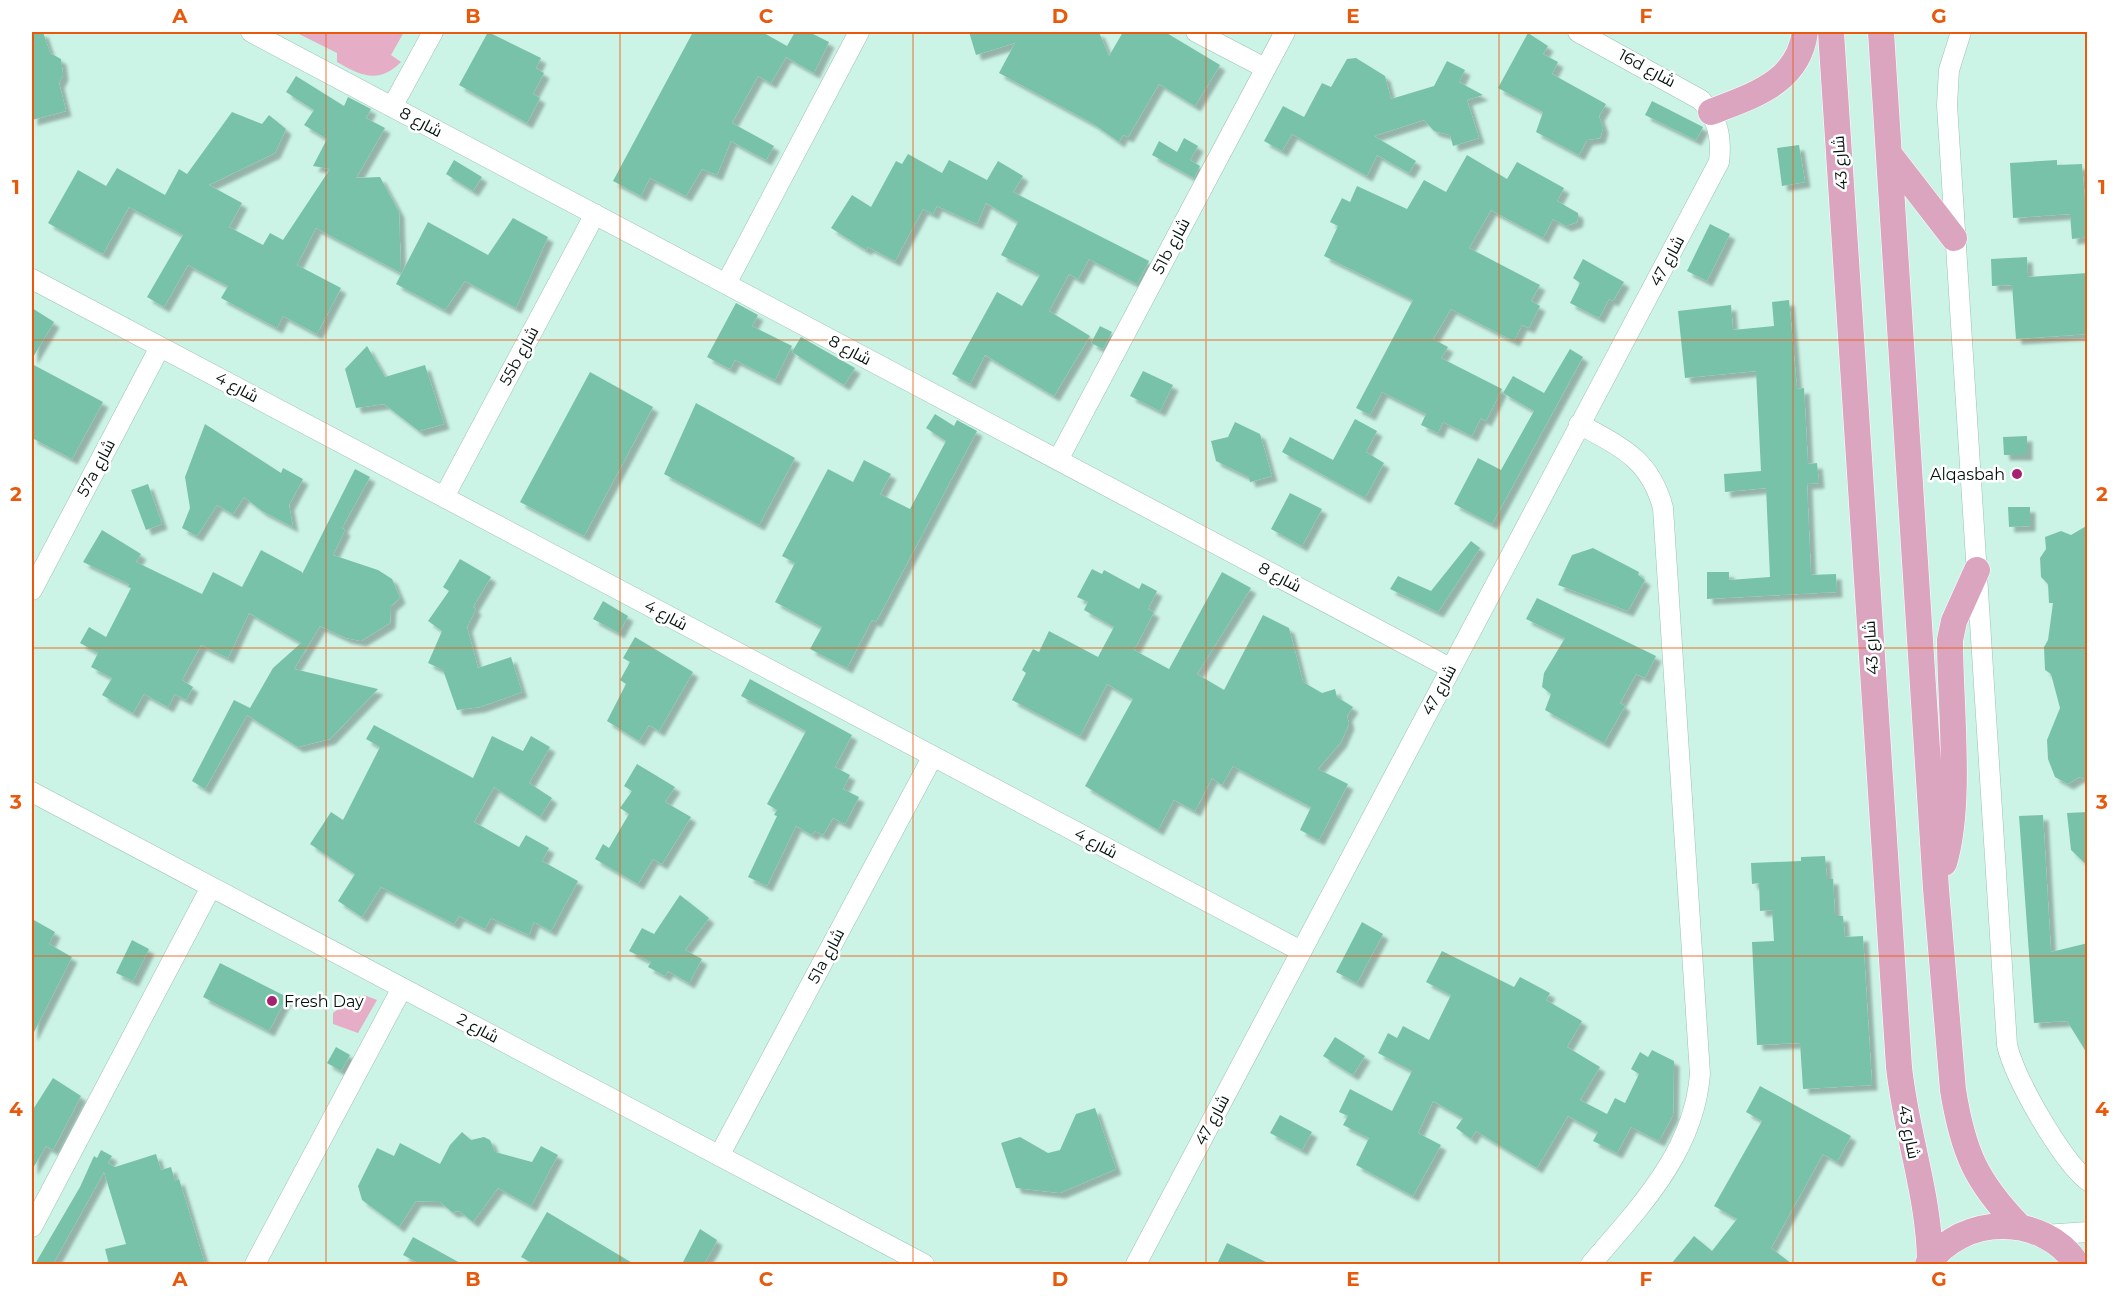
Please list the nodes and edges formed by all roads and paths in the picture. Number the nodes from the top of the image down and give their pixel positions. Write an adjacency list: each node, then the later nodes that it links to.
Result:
1 (250, 32): 12 (street, شارع 8)
2 (433, 32): 12 (street)
3 (859, 32): 18 (street)
4 (1196, 32): 11 (street)
5 (1285, 32): 11 (street, 51b شارع)
6 (1578, 32): 13 (street, 16d شارع)
7 (1804, 32): 13 (main road)
8 (1831, 32): 39 (main road, شارع 43)
9 (1881, 32): 14 (main road)
10 (1961, 32): 16 (street)
11 (1265, 68): 21 (street, 51b شارع)
12 (392, 107): 15 (street, شارع 8)
13 (1711, 112): 20 (street, شارع 47)
14 (1890, 154): 16 (main road); 29 (main road)
15 (595, 214): 18 (street, شارع 8); 22 (street, 55b شارع)
16 (1954, 238): 23 (street)
17 (32, 279): 19 (street, شارع 4)
18 (726, 284): 21 (street, شارع 8)
19 (160, 347): 22 (street, شارع 4); 24 (street, 57a شارع)
20 (1579, 424): 25 (street, شارع 47); 42 (street)
21 (1058, 460): 25 (street, شارع 8)
22 (444, 497): 26 (street, شارع 4)
23 (1977, 570): 29 (main road); 33 (street)
24 (32, 590)
25 (1450, 668): 30 (street, شارع 47)
26 (933, 756): 30 (street, شارع 4); 32 (street, 51a شارع)
27 (32, 792): 28 (street, شارع 2)
28 (211, 887): 31 (street, شارع 2); 34 (street)
29 (1936, 889): 35 (main road)
30 (1301, 951): 41 (street, شارع 47)
31 (402, 988): 32 (street, شارع 2); 40 (street)
32 (718, 1156): 38 (street, شارع 2)
33 (2088, 1181)
34 (32, 1227)
35 (2020, 1227): 37 (main road); 39 (main road)
36 (2088, 1232): 37 (street)
37 (2044, 1235): 43 (main road)
38 (915, 1263)
39 (1929, 1263)
40 (255, 1264)
41 (1136, 1264)
42 (1591, 1264)
43 (2077, 1264)

